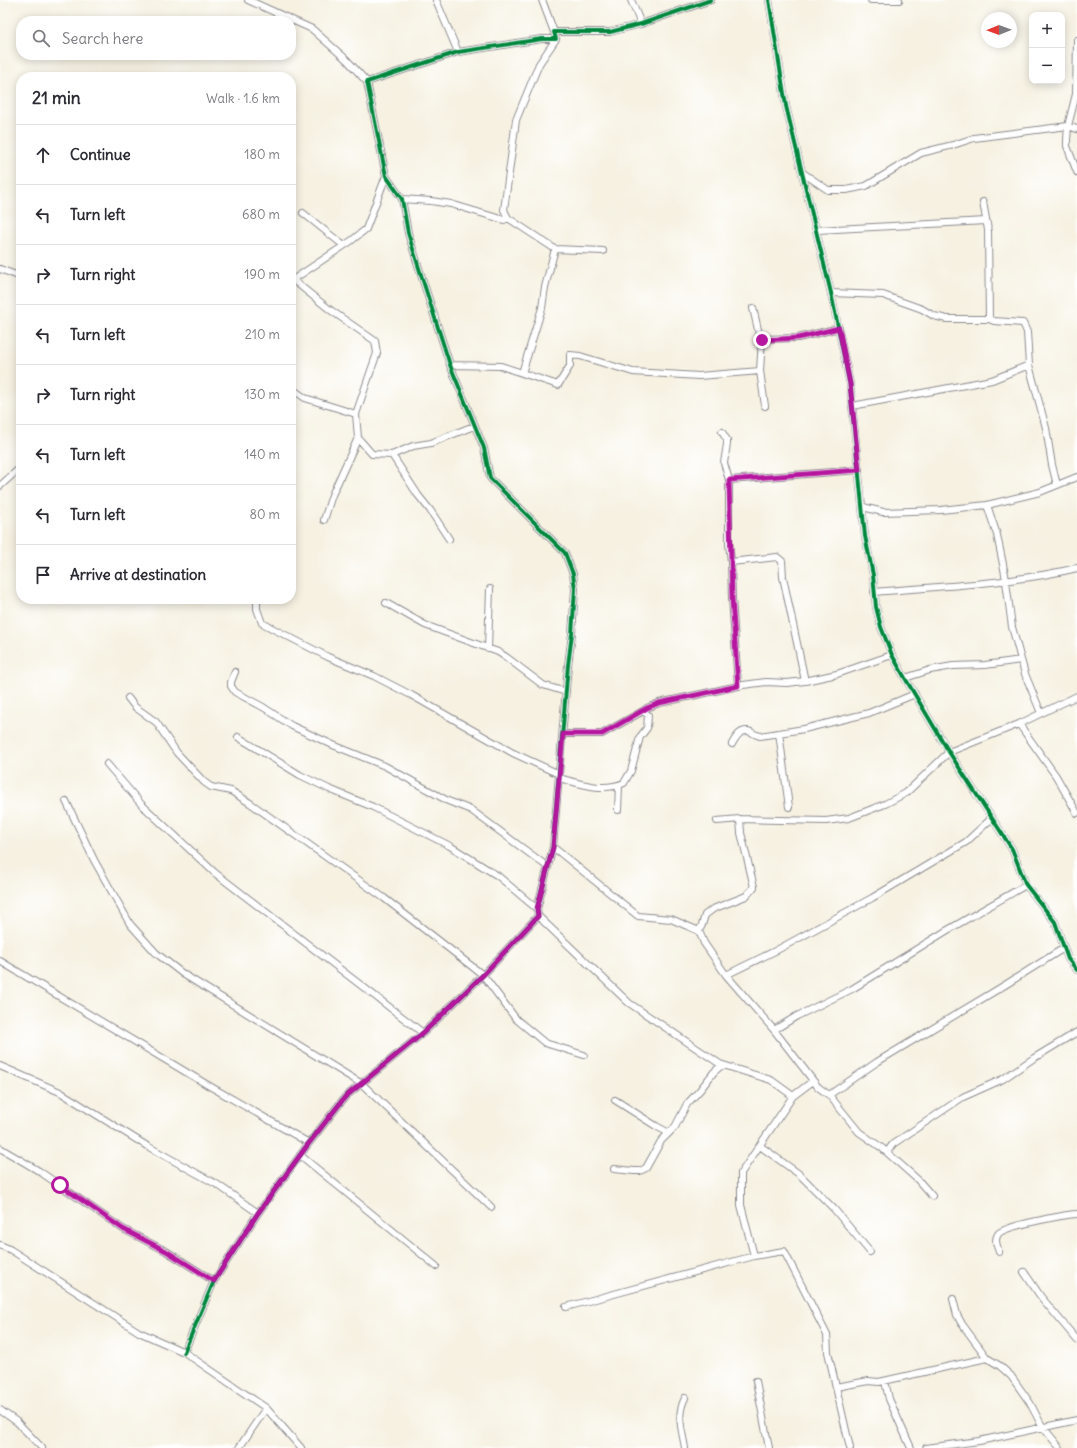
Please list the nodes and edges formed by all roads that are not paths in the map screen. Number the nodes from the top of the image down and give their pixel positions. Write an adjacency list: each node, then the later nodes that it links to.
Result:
1 (248, 0): 9 (street)
2 (436, 0): 15 (street)
3 (542, 0): 12 (street)
4 (632, 0): 11 (street)
5 (711, 0): 11 (street)
6 (769, 0): 20 (street)
7 (871, 0): 8 (street)
8 (899, 0)
9 (283, 16)
10 (296, 22): 16 (street)
11 (641, 24): 12 (street)
12 (554, 32): 13 (street)
13 (556, 39): 15 (street); 25 (street)
14 (1077, 40): 17 (street)
15 (458, 52): 16 (street)
16 (367, 82): 21 (street)
17 (1068, 126): 18 (street); 19 (street); 20 (street)
18 (1077, 129)
19 (1077, 172)
20 (803, 174): 27 (street)
21 (386, 176): 22 (street); 28 (street)
22 (402, 199): 25 (street); 40 (street)
23 (983, 202): 26 (street)
24 (303, 213): 28 (street)
25 (508, 218): 29 (street)
26 (986, 221): 27 (street); 37 (street)
27 (817, 230): 35 (street)
28 (343, 246): 33 (street)
29 (555, 249): 30 (street); 43 (street)
30 (602, 251)
31 (0, 269): 32 (street)
32 (16, 275)
33 (296, 278)
34 (296, 284): 47 (street)
35 (832, 293): 37 (street); 38 (street)
36 (753, 308): 39 (street)
37 (989, 319): 41 (street)
38 (839, 328): 39 (street); 46 (street)
39 (762, 340): 42 (street)
40 (450, 365): 43 (street); 48 (street)
41 (1029, 365): 46 (street); 56 (street)
42 (760, 371): 43 (street); 45 (street)
43 (522, 373)
44 (296, 392): 47 (street)
45 (765, 406)
46 (852, 406): 52 (street)
47 (356, 414): 50 (street)
48 (474, 426): 51 (street); 76 (street)
49 (722, 432): 55 (street)
50 (358, 438): 51 (street); 60 (street)
51 (392, 455): 61 (street)
52 (859, 470): 55 (street); 59 (street)
53 (16, 472): 57 (street)
54 (1077, 478): 56 (street)
55 (729, 480): 62 (street)
56 (1057, 485): 58 (street)
57 (0, 486)
58 (987, 505): 59 (street); 64 (street)
59 (863, 507): 66 (street)
60 (324, 520)
61 (449, 539)
62 (731, 562): 74 (street); 75 (street)
63 (1077, 568): 64 (street)
64 (1006, 581): 66 (street); 71 (street)
65 (490, 589): 69 (street)
66 (874, 592): 70 (street)
67 (386, 603): 69 (street)
68 (257, 604): 89 (street)
69 (488, 649): 76 (street)
70 (892, 655): 73 (street); 74 (street)
71 (1021, 660): 73 (street); 81 (street)
72 (235, 672): 99 (street)
73 (905, 678): 77 (street)
74 (805, 681): 75 (street)
75 (738, 686): 80 (street)
76 (566, 692): 84 (street)
77 (915, 694): 83 (street); 87 (street)
78 (1077, 696): 81 (street)
79 (128, 698): 106 (street)
80 (643, 711): 84 (street); 90 (street)
81 (1041, 713): 82 (street)
82 (1019, 724): 87 (street); 94 (street)
83 (779, 733): 86 (street); 92 (street)
84 (563, 734): 89 (street)
85 (238, 737): 101 (street)
86 (732, 744)
87 (949, 752): 95 (street); 96 (street)
88 (107, 764): 110 (street)
89 (559, 776): 90 (street); 98 (street)
90 (619, 785): 93 (street)
91 (66, 801): 115 (street)
92 (789, 807)
93 (618, 810)
94 (1077, 814)
95 (992, 818): 100 (street); 107 (street)
96 (740, 819): 97 (street); 102 (street)
97 (716, 821)
98 (553, 847): 99 (street); 102 (street)
99 (548, 867): 101 (street)
100 (1026, 885): 103 (street); 108 (street)
101 (538, 913): 106 (street); 112 (street)
102 (699, 931): 107 (street)
103 (1064, 948): 105 (street); 116 (street)
104 (0, 961): 120 (street)
105 (1077, 970)
106 (483, 975): 110 (street); 111 (street)
107 (726, 975): 108 (street)
108 (774, 1030): 114 (street)
109 (1077, 1032): 123 (street)
110 (423, 1033): 115 (street)
111 (584, 1055)
112 (722, 1065): 117 (street); 119 (street)
113 (0, 1066): 128 (street)
114 (813, 1081): 116 (street); 117 (street)
115 (362, 1084): 120 (street); 127 (street)
116 (830, 1095): 123 (street)
117 (793, 1096): 121 (street)
118 (615, 1100): 119 (street)
119 (669, 1133): 125 (street)
120 (309, 1143): 124 (street)
121 (760, 1146): 131 (street); 133 (street)
122 (0, 1148): 136 (street)
123 (886, 1152): 126 (street)
124 (300, 1155): 128 (street); 134 (street)
125 (614, 1169)
126 (932, 1196)
127 (490, 1207)
128 (258, 1213): 136 (street)
129 (1077, 1214): 132 (street)
130 (0, 1245): 140 (street)
131 (870, 1252)
132 (999, 1252)
133 (754, 1256): 138 (street); 144 (street)
134 (436, 1266)
135 (1024, 1272): 139 (street)
136 (214, 1281): 140 (street)
137 (953, 1299): 141 (street)
138 (566, 1307)
139 (1077, 1340)
140 (184, 1352): 146 (street)
141 (987, 1358): 143 (street); 149 (street)
142 (756, 1381): 155 (street)
143 (885, 1381): 144 (street); 157 (street)
144 (836, 1387): 156 (street)
145 (685, 1398): 154 (street)
146 (266, 1408): 152 (street); 153 (street)
147 (0, 1410): 151 (street)
148 (1077, 1420): 149 (street)
149 (1042, 1426): 150 (street); 160 (street)
150 (979, 1441): 158 (street); 159 (street)
151 (42, 1448)
152 (239, 1448)
153 (302, 1448)
154 (685, 1448)
155 (769, 1448)
156 (850, 1448)
157 (911, 1448)
158 (926, 1448)
159 (979, 1448)
160 (1060, 1448)

